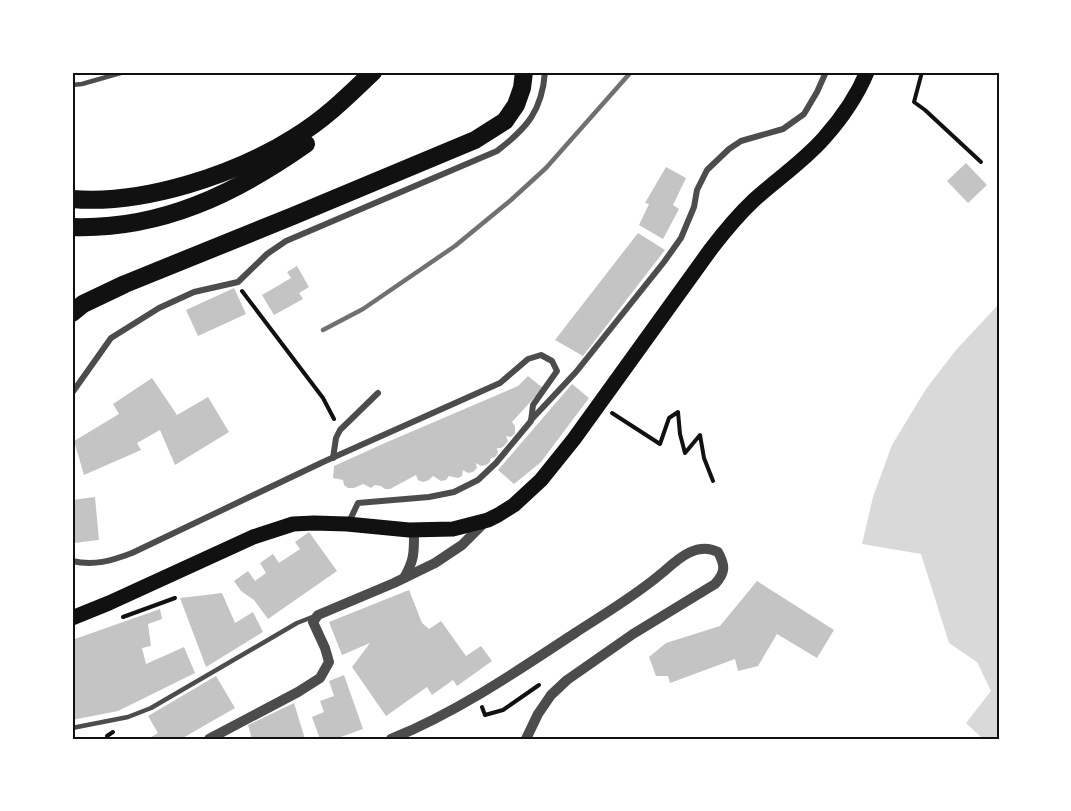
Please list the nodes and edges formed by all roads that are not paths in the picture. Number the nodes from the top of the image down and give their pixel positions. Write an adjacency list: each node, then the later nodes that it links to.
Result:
1 (124, 72): 7 (lane)
2 (372, 72): 8 (highway)
3 (524, 72): 11 (highway)
4 (545, 72): 12 (street)
5 (826, 72): 14 (street)
6 (867, 72): 16 (main road)
7 (72, 85)
8 (344, 99): 9 (highway); 10 (highway)
9 (72, 199)
10 (72, 227)
11 (72, 313)
12 (72, 393)
13 (378, 393): 15 (street)
14 (531, 421): 15 (street); 17 (street)
15 (333, 458): 19 (street)
16 (488, 520): 18 (main road); 20 (street)
17 (347, 524): 18 (main road); 22 (main road)
18 (414, 530): 20 (street)
19 (72, 561)
20 (404, 578): 21 (street)
21 (318, 615): 23 (lane); 24 (street)
22 (72, 618)
23 (72, 728)
24 (209, 739)
25 (392, 739): 26 (street)
26 (526, 739)

